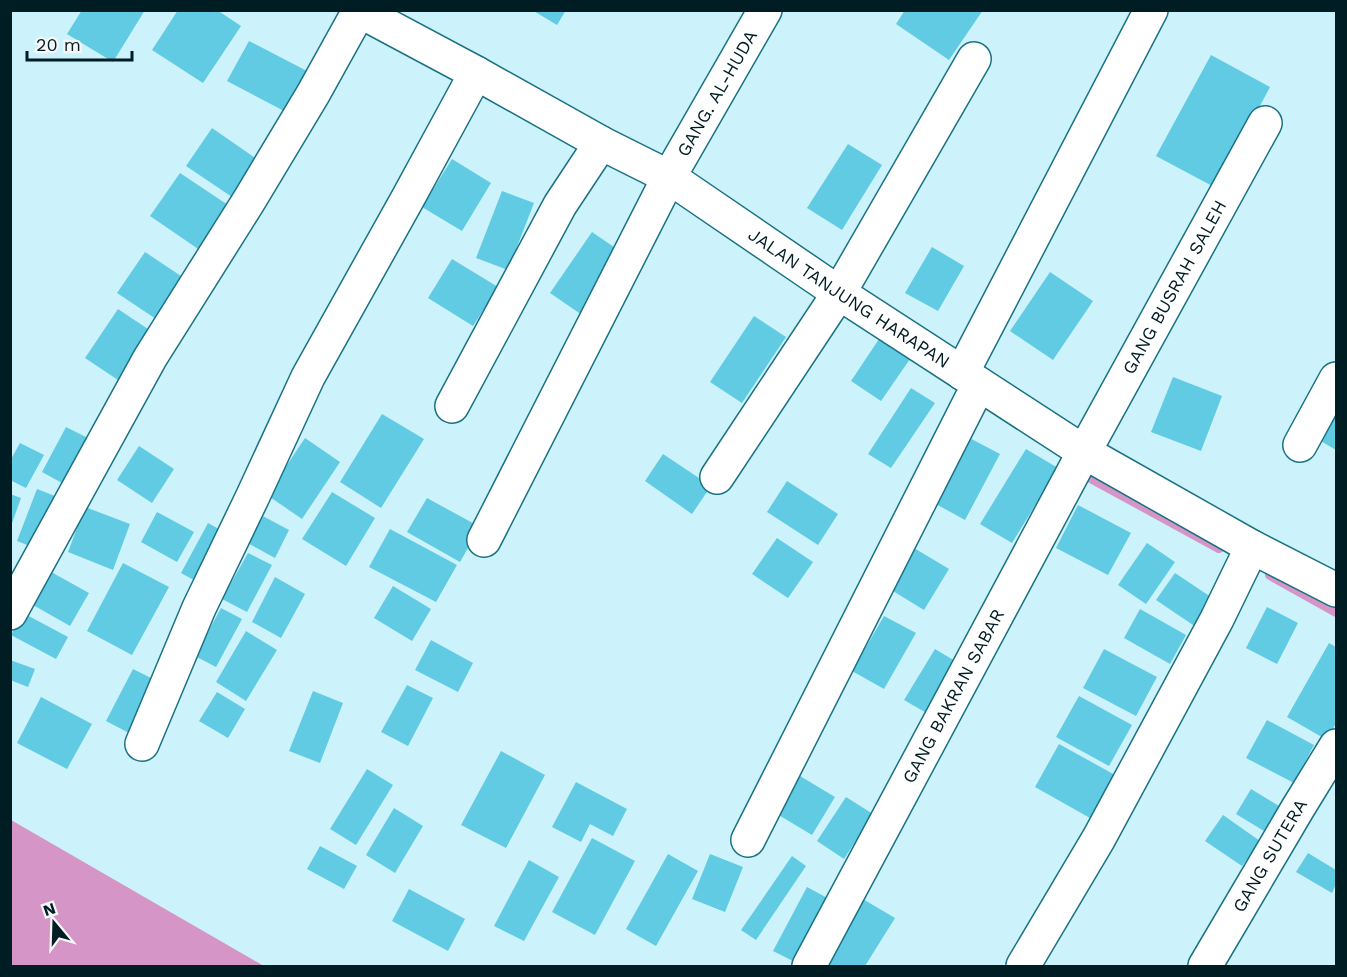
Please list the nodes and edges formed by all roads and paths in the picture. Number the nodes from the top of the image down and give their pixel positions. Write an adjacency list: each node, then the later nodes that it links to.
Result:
1 (765, 10): 8 (street, GANG. AL-HUDA)
2 (1151, 10): 10 (street)
3 (362, 12): 5 (street, JALAN TANJUNG HARAPAN); 19 (street)
4 (974, 59): 9 (street)
5 (476, 73): 7 (street, JALAN TANJUNG HARAPAN); 20 (street)
6 (1265, 123): 14 (street, GANG BUSRAH SALEH)
7 (601, 143): 8 (street, JALAN TANJUNG HARAPAN); 12 (street)
8 (669, 177): 9 (street, JALAN TANJUNG HARAPAN); 16 (street, GANG. AL-HUDA)
9 (839, 293): 10 (street, JALAN TANJUNG HARAPAN); 15 (street)
10 (970, 378): 14 (street, JALAN TANJUNG HARAPAN); 22 (street)
11 (1336, 379): 13 (street)
12 (452, 406)
13 (1300, 445)
14 (1084, 452): 17 (street, JALAN TANJUNG HARAPAN); 23 (street, GANG BAKRAN SABAR)
15 (717, 477)
16 (484, 540)
17 (1252, 547): 18 (street, JALAN TANJUNG HARAPAN); 24 (street)
18 (1336, 590)
19 (10, 614)
20 (142, 744)
21 (1336, 746): 25 (street, GANG SUTERA)
22 (748, 840)
23 (816, 954)
24 (1023, 966)
25 (1205, 966)

